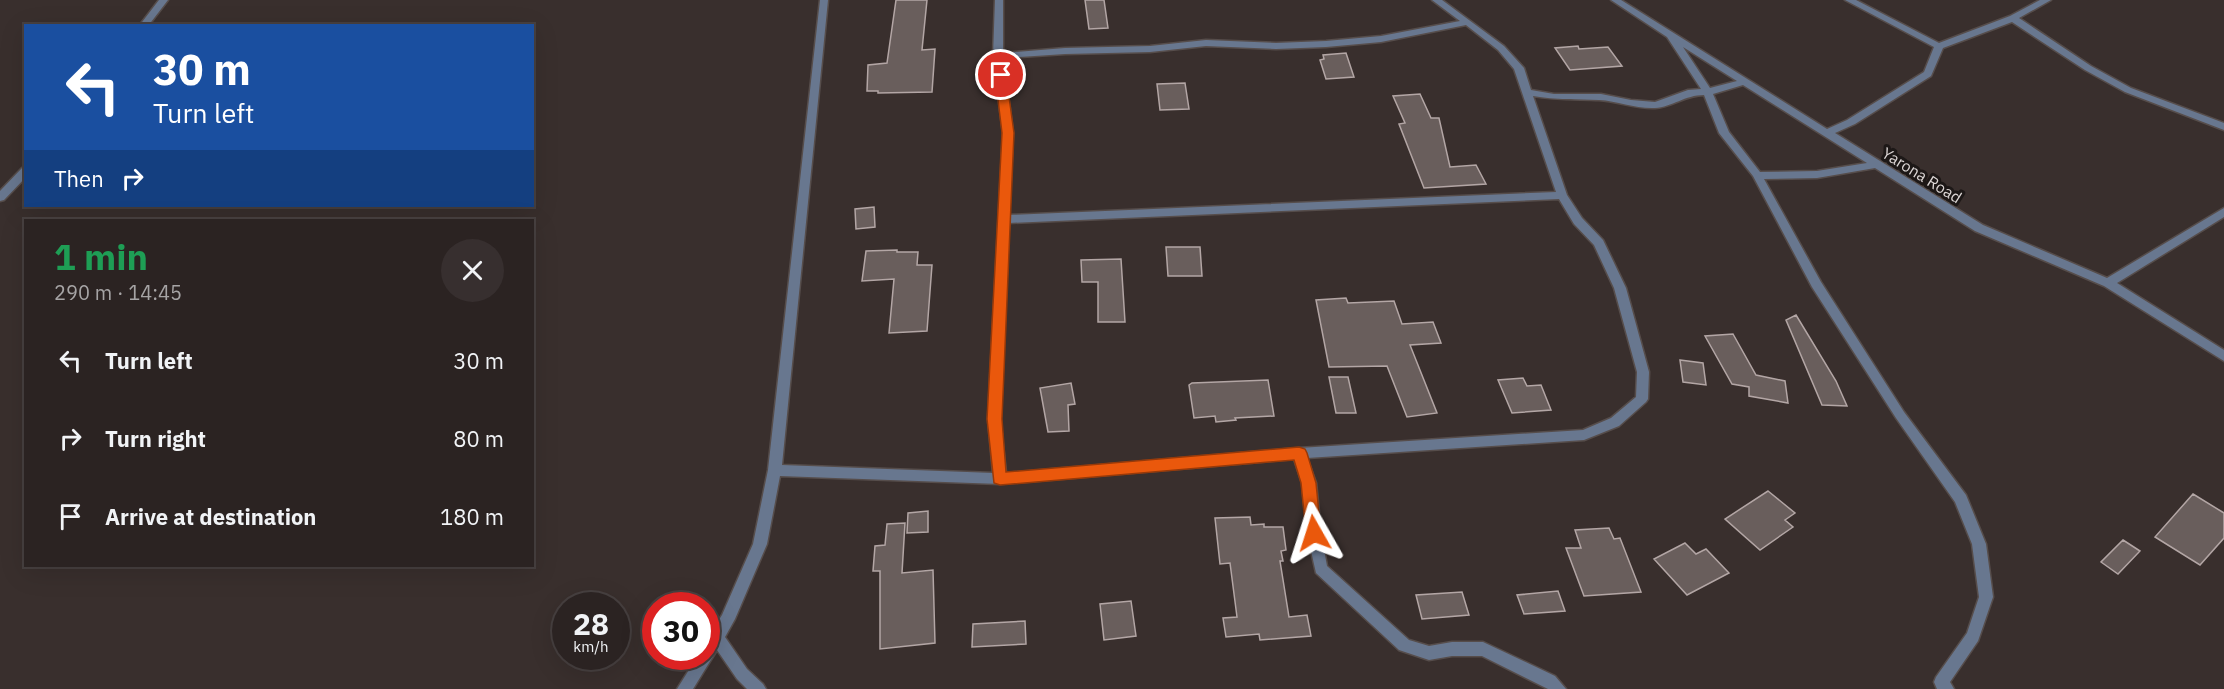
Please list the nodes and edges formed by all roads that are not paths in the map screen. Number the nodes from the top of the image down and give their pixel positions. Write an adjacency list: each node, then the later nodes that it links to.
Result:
1 (164, 0): 10 (street)
2 (824, 0): 29 (street)
3 (999, 0): 13 (street)
4 (1436, 0): 9 (street)
5 (1615, 0): 11 (street, Yarona Road)
6 (1849, 0): 12 (street)
7 (2047, 0): 8 (street)
8 (2013, 18): 12 (street); 17 (street)
9 (1468, 22): 13 (street); 15 (street)
10 (145, 24)
11 (1672, 37): 14 (street, Yarona Road); 16 (street)
12 (1939, 46): 18 (street)
13 (998, 56): 25 (street)
14 (1746, 81): 16 (street); 18 (street, Yarona Road)
15 (1528, 92): 16 (street); 22 (street)
16 (1708, 92): 21 (street)
17 (2224, 127)
18 (1826, 133): 19 (street, Yarona Road)
19 (1877, 164): 21 (street); 26 (street, Yarona Road)
20 (24, 172): 23 (street)
21 (1757, 175): 37 (street)
22 (1562, 195): 25 (street); 28 (street)
23 (0, 196)
24 (2224, 212): 26 (street)
25 (1005, 219): 30 (street)
26 (2108, 282): 27 (street, Yarona Road)
27 (2224, 356)
28 (1299, 453): 30 (street); 36 (street)
29 (776, 470): 30 (street); 31 (street)
30 (1000, 479)
31 (720, 633)
32 (720, 642): 35 (street)
33 (697, 670): 34 (street)
34 (685, 689)
35 (758, 689)
36 (1558, 689)
37 (1946, 689)

